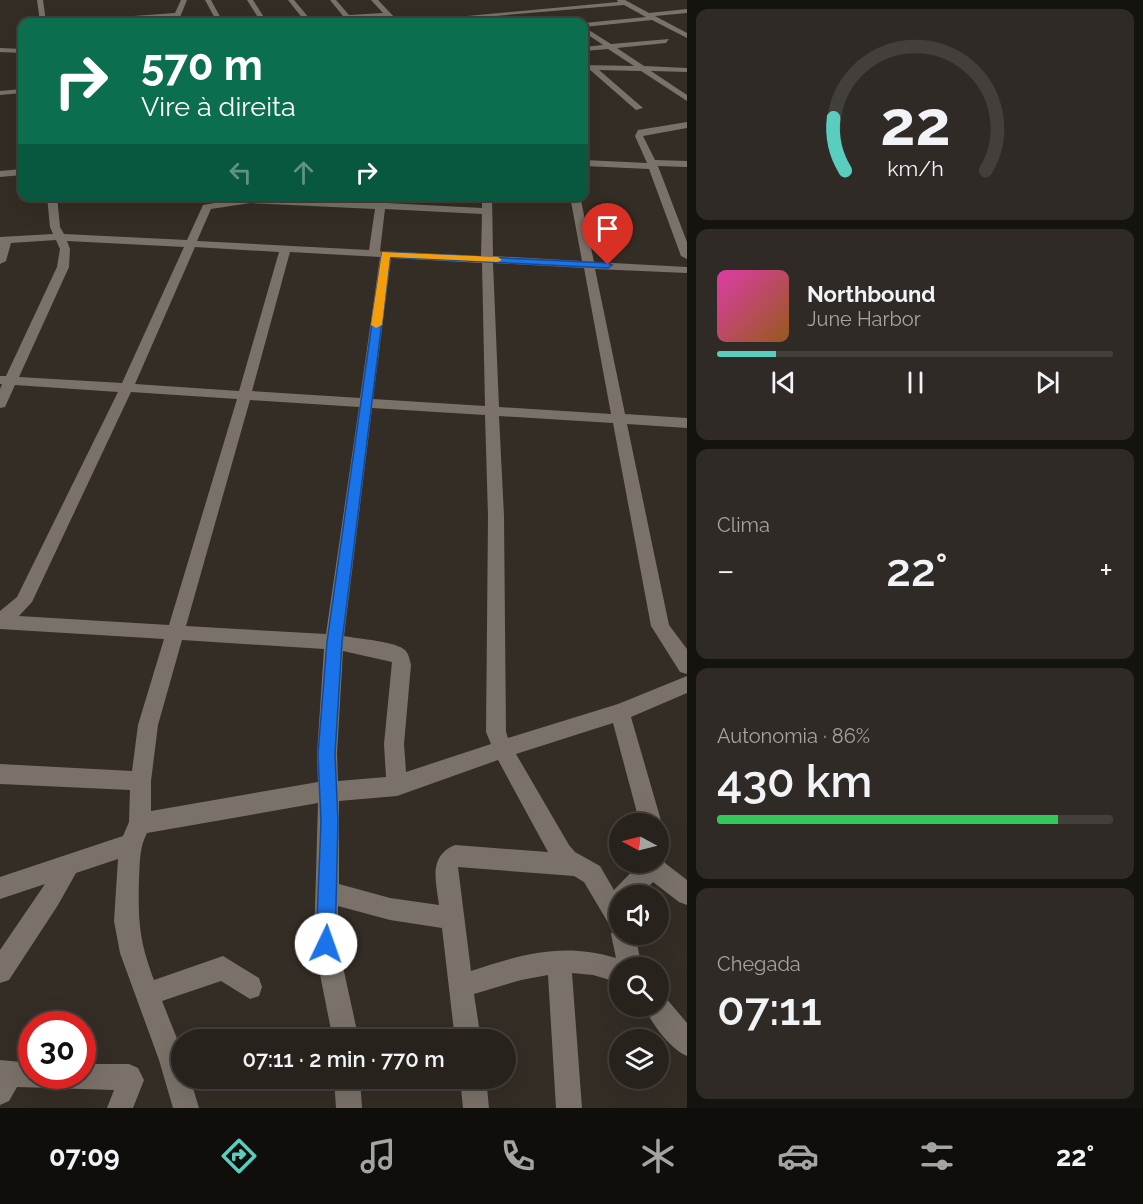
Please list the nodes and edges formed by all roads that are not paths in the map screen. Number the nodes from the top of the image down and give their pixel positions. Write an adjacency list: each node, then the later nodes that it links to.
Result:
1 (40, 0): 18 (street)
2 (184, 0): 19 (street)
3 (208, 0): 20 (street)
4 (250, 0): 21 (street)
5 (291, 0): 22 (street)
6 (333, 0): 23 (street)
7 (374, 0): 15 (street)
8 (541, 0): 14 (street)
9 (586, 0): 11 (street)
10 (623, 2): 11 (street); 17 (street)
11 (595, 6): 14 (street)
12 (685, 7): 17 (street)
13 (441, 9): 25 (street)
14 (555, 9): 16 (street); 25 (street)
15 (389, 14): 23 (street); 24 (street)
16 (564, 16)
17 (651, 17): 26 (street); 28 (street)
18 (42, 18)
19 (176, 18)
20 (218, 18)
21 (261, 18)
22 (306, 18)
23 (348, 18)
24 (392, 18)
25 (452, 18)
26 (588, 26)
27 (588, 30): 30 (street)
28 (687, 36)
29 (666, 41): 30 (street)
30 (610, 46): 31 (street); 36 (street)
31 (588, 49)
32 (0, 50): 33 (street)
33 (18, 51)
34 (588, 67): 36 (street)
35 (588, 68): 41 (street)
36 (641, 69): 37 (street); 40 (street)
37 (687, 70)
38 (18, 91): 39 (street)
39 (0, 93)
40 (687, 99)
41 (639, 108)
42 (687, 125): 44 (street)
43 (588, 163): 44 (street)
44 (652, 164): 45 (street); 54 (street)
45 (687, 164)
46 (18, 172): 47 (street)
47 (0, 174)
48 (52, 201): 56 (street)
49 (243, 201): 58 (street)
50 (346, 201): 52 (street)
51 (576, 201): 64 (street)
52 (381, 202): 53 (street); 60 (street)
53 (487, 204): 62 (street)
54 (674, 221): 55 (street); 61 (street)
55 (687, 222)
56 (60, 237): 57 (street); 58 (street); 66 (street)
57 (4, 239): 63 (street)
58 (191, 244): 59 (street); 67 (street)
59 (285, 249): 60 (street); 68 (street)
60 (380, 254): 62 (street); 69 (street)
61 (687, 256)
62 (487, 259): 64 (street); 71 (street)
63 (0, 261)
64 (588, 264): 65 (street); 72 (street)
65 (687, 270)
66 (6, 380): 67 (street); 70 (street)
67 (127, 387): 68 (street); 74 (street)
68 (245, 394): 69 (street); 77 (street)
69 (366, 402): 71 (street); 78 (street)
70 (0, 404)
71 (491, 410): 72 (street); 82 (street)
72 (618, 418): 73 (street); 79 (street)
73 (687, 423)
74 (23, 602): 75 (street); 76 (street)
75 (0, 622): 76 (street)
76 (39, 623): 77 (street)
77 (174, 632): 78 (street); 84 (street)
78 (334, 642): 85 (street); 86 (street)
79 (685, 657)
80 (687, 684): 81 (street)
81 (620, 712): 82 (street); 87 (street)
82 (503, 750): 85 (street); 90 (street)
83 (0, 774): 84 (street)
84 (141, 781): 88 (street)
85 (396, 786): 86 (street)
86 (328, 792): 88 (street); 95 (street)
87 (648, 813)
88 (135, 834): 89 (street); 104 (street)
89 (69, 864): 94 (street); 101 (street)
90 (575, 865): 97 (street); 98 (street)
91 (646, 873): 93 (street)
92 (662, 873): 96 (street)
93 (636, 885)
94 (0, 888)
95 (328, 892): 98 (street); 106 (street)
96 (687, 894)
97 (609, 895)
98 (452, 918): 102 (street)
99 (559, 961): 100 (street); 102 (street); 116 (street)
100 (609, 968)
101 (0, 971)
102 (461, 986): 107 (street)
103 (250, 987): 104 (street)
104 (148, 994): 113 (street)
105 (665, 1017): 108 (street)
106 (344, 1029)
107 (467, 1029)
108 (687, 1043)
109 (3, 1080): 112 (street)
110 (348, 1089): 114 (street)
111 (474, 1089): 115 (street)
112 (120, 1108)
113 (186, 1108)
114 (349, 1108)
115 (476, 1108)
116 (569, 1108)

